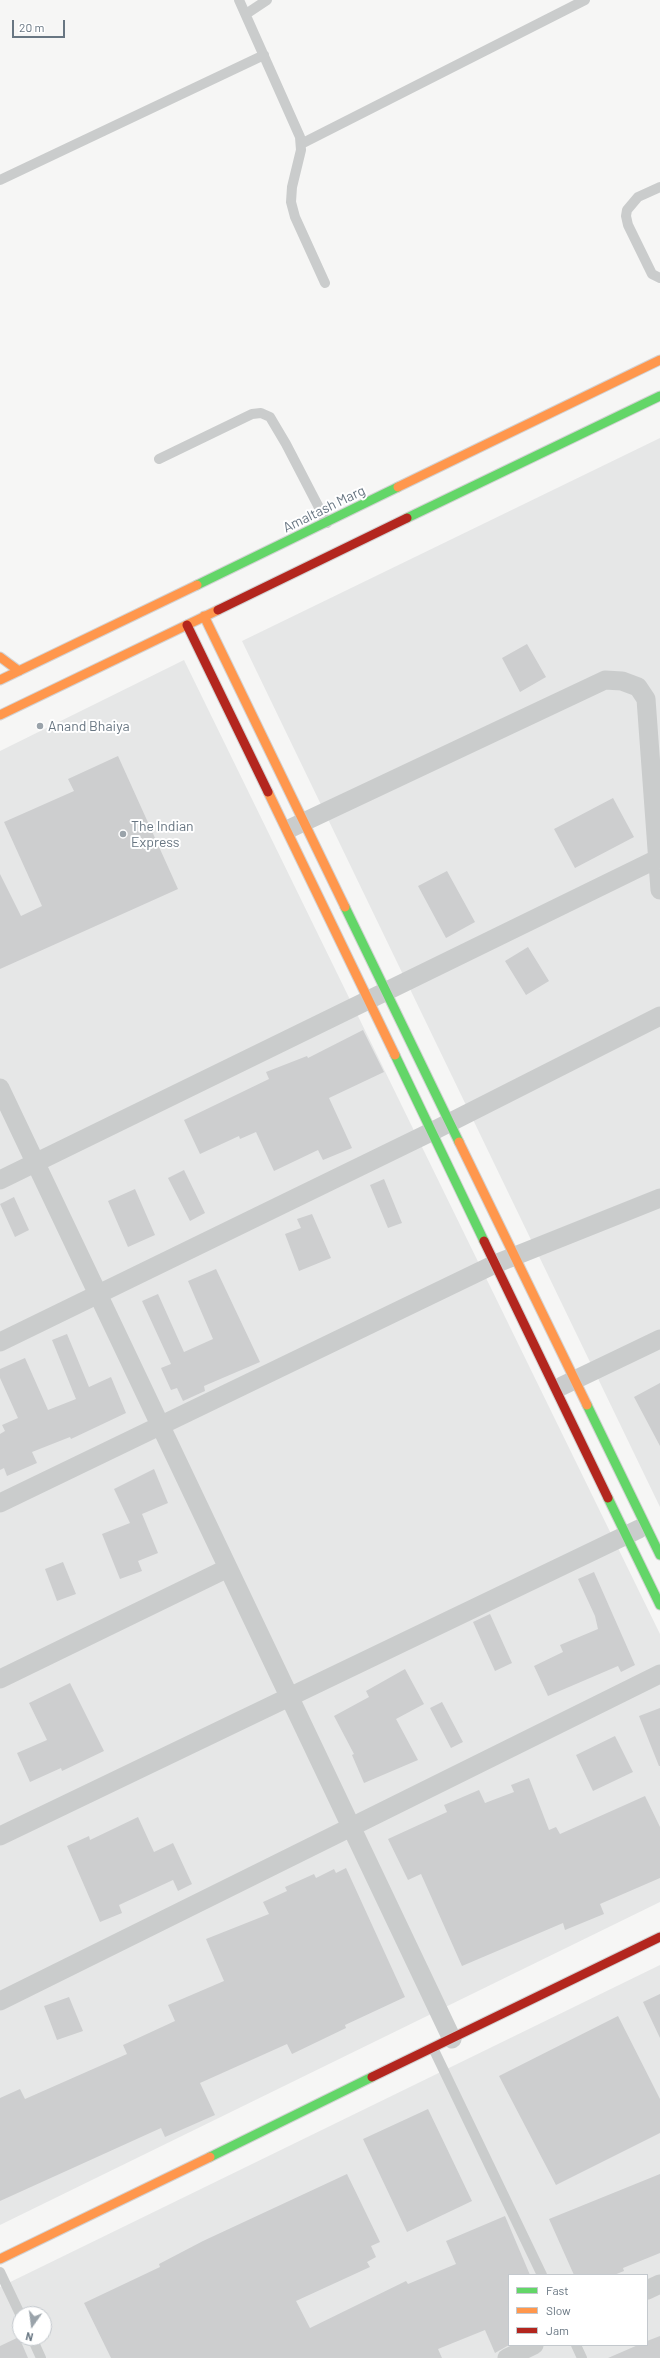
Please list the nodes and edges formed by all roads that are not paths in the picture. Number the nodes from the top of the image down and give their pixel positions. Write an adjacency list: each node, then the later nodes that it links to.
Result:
1 (239, 0): 4 (lane)
2 (267, 0): 4 (lane)
3 (585, 0): 6 (lane)
4 (246, 14): 5 (lane)
5 (264, 55): 6 (lane); 7 (lane)
6 (301, 144): 10 (lane)
7 (0, 180)
8 (660, 187): 9 (lane)
9 (660, 278)
10 (325, 282)
11 (660, 360): 14 (street, Amaltash Marg)
12 (660, 396): 15 (street)
13 (159, 459): 14 (lane)
14 (327, 523): 18 (street, Amaltash Marg)
15 (204, 616): 16 (street); 21 (street)
16 (187, 625): 20 (street); 22 (street)
17 (0, 657): 18 (street)
18 (19, 671): 19 (street, Amaltash Marg)
19 (0, 680)
20 (0, 715)
21 (304, 822): 22 (street); 23 (street); 25 (street)
22 (286, 831): 26 (street)
23 (658, 859): 24 (street); 25 (street)
24 (660, 882)
25 (386, 990): 26 (street); 29 (street)
26 (367, 999): 30 (street); 31 (street)
27 (660, 1016): 29 (street)
28 (0, 1088): 31 (street)
29 (450, 1122): 30 (street); 34 (street)
30 (432, 1132): 35 (street); 36 (street)
31 (35, 1162): 32 (street); 36 (street)
32 (0, 1180)
33 (660, 1198): 34 (street)
34 (515, 1255): 35 (street); 39 (street)
35 (495, 1264): 40 (street); 41 (street)
36 (98, 1294): 38 (street); 41 (street)
37 (660, 1339): 39 (street)
38 (0, 1342)
39 (575, 1380): 40 (street); 43 (street)
40 (556, 1389): 44 (street)
41 (160, 1425): 42 (street); 46 (street)
42 (0, 1503)
43 (646, 1526): 44 (street); 45 (street)
44 (626, 1535): 47 (street); 50 (street)
45 (660, 1555)
46 (228, 1568): 49 (street); 50 (street)
47 (660, 1605)
48 (660, 1674): 51 (street)
49 (0, 1679)
50 (289, 1697): 51 (street); 52 (street)
51 (351, 1827): 54 (street); 55 (street)
52 (0, 1836)
53 (660, 1937): 55 (street)
54 (0, 2001)
55 (452, 2039): 56 (street)
56 (433, 2048): 57 (street); 59 (lane)
57 (0, 2259)
58 (0, 2272): 62 (lane)
59 (542, 2274)
60 (660, 2284): 61 (street)
61 (648, 2290)
62 (16, 2306)
63 (36, 2346): 66 (lane)
64 (532, 2346): 67 (street)
65 (576, 2346): 68 (lane)
66 (41, 2358)
67 (507, 2358)
68 (582, 2358)

